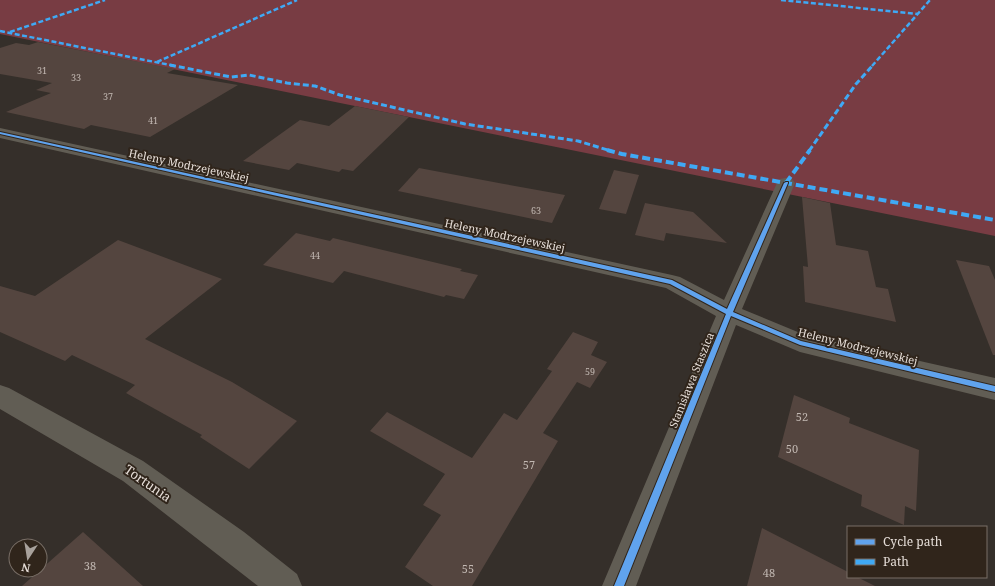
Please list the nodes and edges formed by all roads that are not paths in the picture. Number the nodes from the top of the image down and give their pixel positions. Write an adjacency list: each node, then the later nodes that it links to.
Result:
1 (0, 133): 3 (street, Heleny Modrzejewskiej)
2 (786, 183): 3 (street, Stanisława Staszica)
3 (729, 313): 4 (street, Heleny Modrzejewskiej); 7 (street, Stanisława Staszica)
4 (995, 389)
5 (0, 396): 6 (street, Tortunia)
6 (285, 586)
7 (619, 586)

